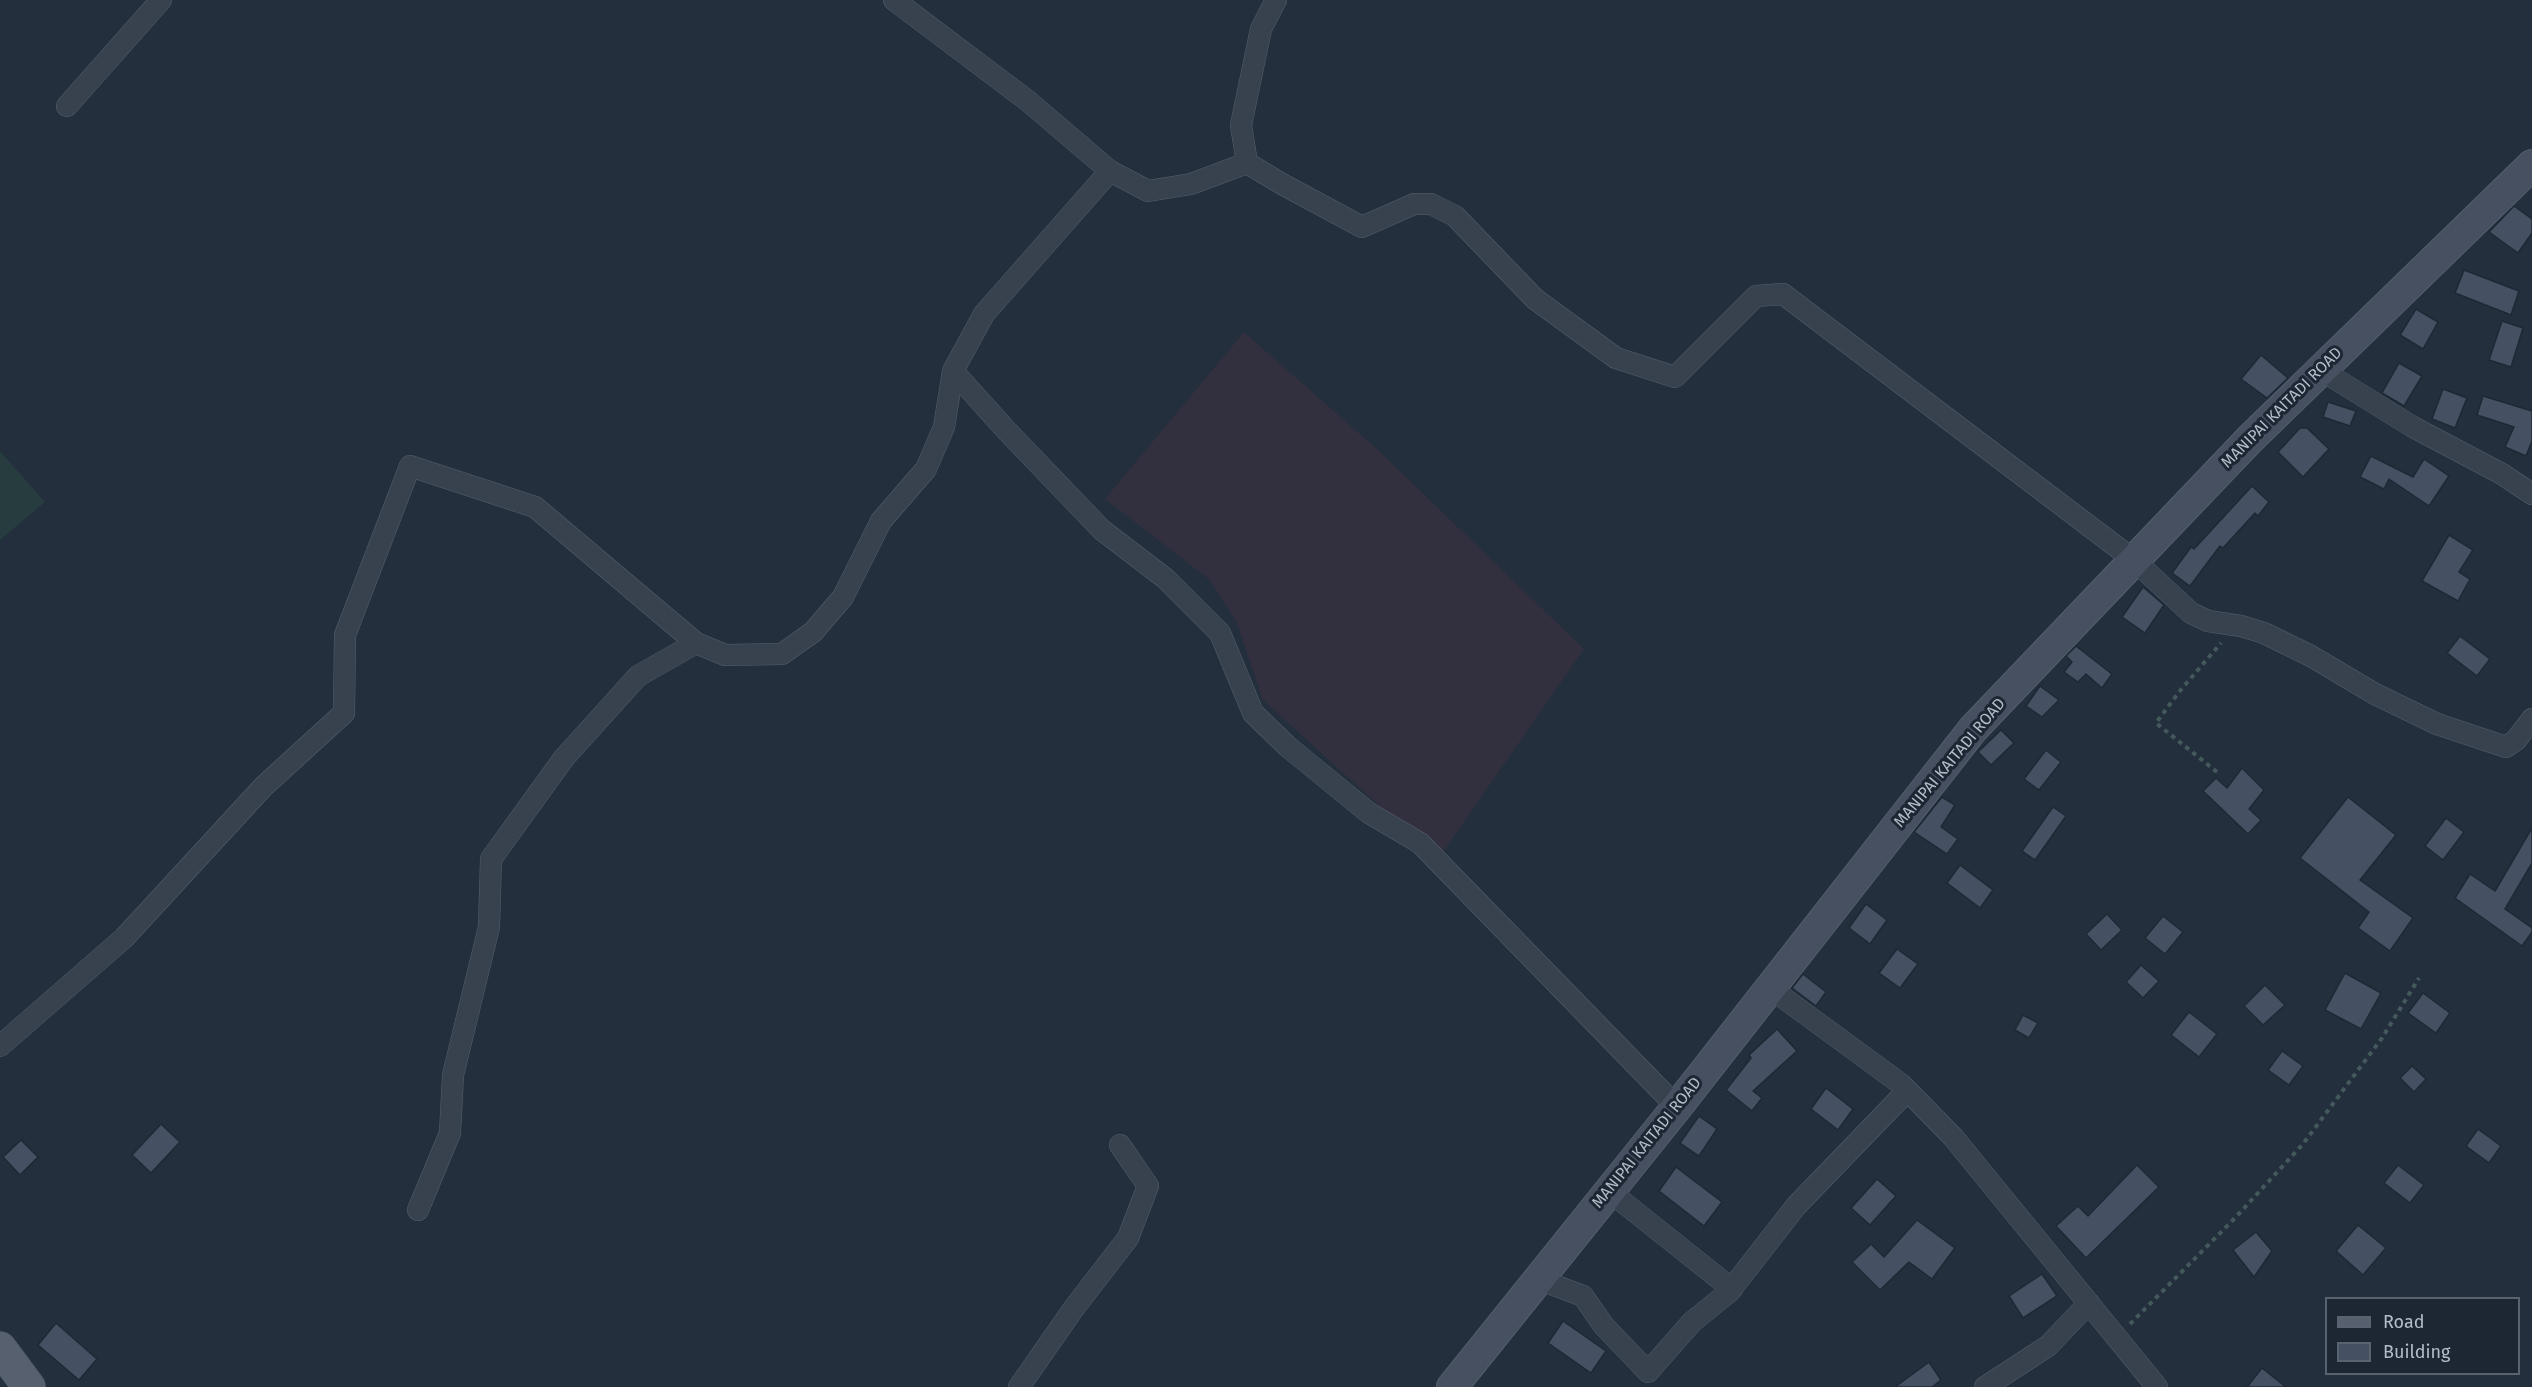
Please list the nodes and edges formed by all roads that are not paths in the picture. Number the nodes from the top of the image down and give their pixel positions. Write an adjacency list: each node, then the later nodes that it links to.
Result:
1 (160, 0): 4 (street)
2 (894, 0): 7 (street)
3 (1276, 0): 5 (street)
4 (67, 106)
5 (1247, 163): 7 (street); 11 (street)
6 (2532, 165): 8 (main road, MANIPAI KAITADI ROAD)
7 (1110, 171): 9 (street)
8 (2321, 370): 10 (street); 11 (main road, MANIPAI KAITADI ROAD)
9 (953, 371): 12 (street); 17 (street)
10 (2532, 494)
11 (2134, 560): 13 (street); 14 (main road, MANIPAI KAITADI ROAD)
12 (696, 644): 15 (street); 20 (street)
13 (2532, 719)
14 (1770, 988): 16 (street); 17 (main road, MANIPAI KAITADI ROAD)
15 (0, 1046)
16 (1907, 1091): 22 (street); 23 (street)
17 (1677, 1107): 19 (main road, MANIPAI KAITADI ROAD)
18 (1120, 1145): 26 (street)
19 (1610, 1191): 21 (main road, MANIPAI KAITADI ROAD); 22 (street)
20 (418, 1210)
21 (1538, 1279): 22 (street); 27 (main road, MANIPAI KAITADI ROAD)
22 (1732, 1289)
23 (2089, 1303): 28 (street); 29 (street)
24 (0, 1348): 25 (main road)
25 (29, 1387)
26 (1019, 1387)
27 (1452, 1387)
28 (1985, 1387)
29 (2157, 1387)

